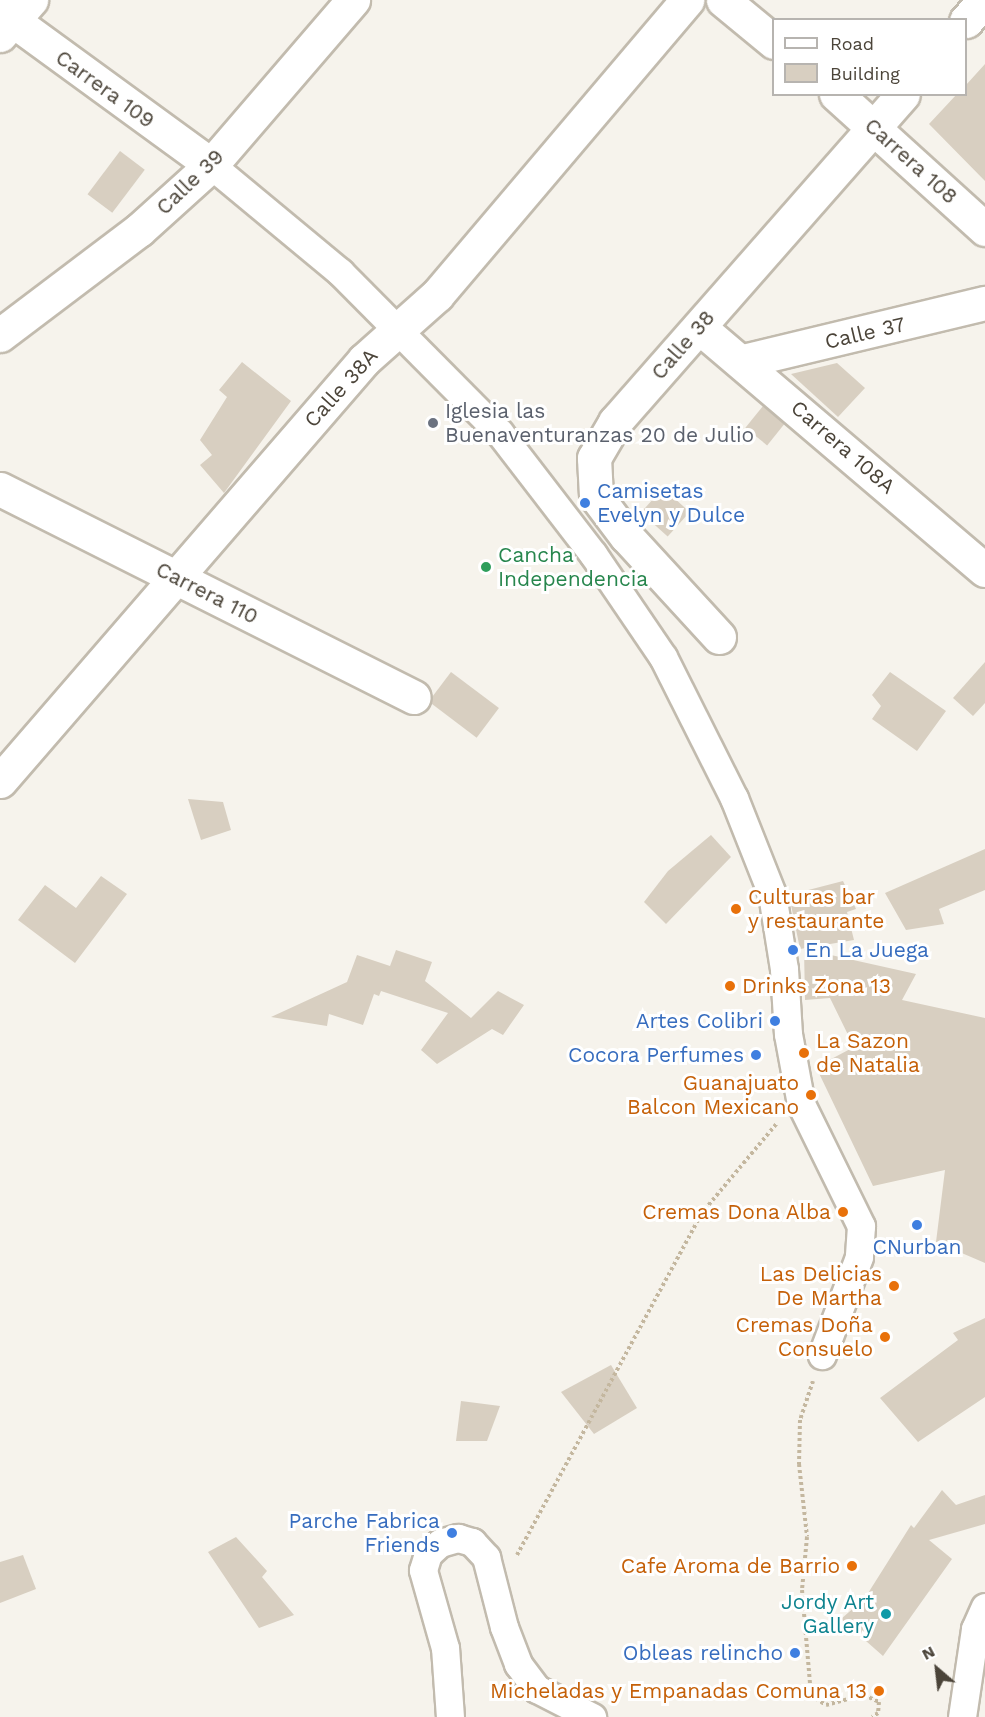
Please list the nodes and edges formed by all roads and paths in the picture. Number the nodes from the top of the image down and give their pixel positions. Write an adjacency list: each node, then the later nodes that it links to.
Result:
1 (353, 0): 11 (street, Calle 39)
2 (687, 0): 14 (street, Calle 38A)
3 (723, 0): 7 (street)
4 (984, 0): 6 (street)
5 (11, 17): 11 (street, Carrera 109)
6 (967, 20)
7 (772, 40)
8 (838, 96): 10 (street, Carrera 108)
9 (901, 96): 10 (street, Calle 38)
10 (875, 128): 12 (street, Carrera 108); 15 (street, Calle 38)
11 (211, 165): 14 (street); 16 (street, Calle 39)
12 (985, 229)
13 (985, 303): 17 (street, Calle 37)
14 (398, 326): 20 (street, Calle 38A); 24 (street)
15 (699, 327): 17 (street, Carrera 108A); 21 (street, Calle 38)
16 (0, 335)
17 (743, 360): 19 (street, Carrera 108A)
18 (0, 489): 20 (street, Carrera 110)
19 (985, 570)
20 (176, 578): 22 (street, Carrera 110); 23 (street, Calle 38A)
21 (719, 636)
22 (414, 697)
23 (0, 781)
24 (801, 1104): 25 (street); 26 (path)
25 (822, 1355): 30 (path)
26 (514, 1560)
27 (985, 1607): 31 (street)
28 (450, 1717): 29 (street)
29 (592, 1717)
30 (872, 1717)
31 (963, 1717)

